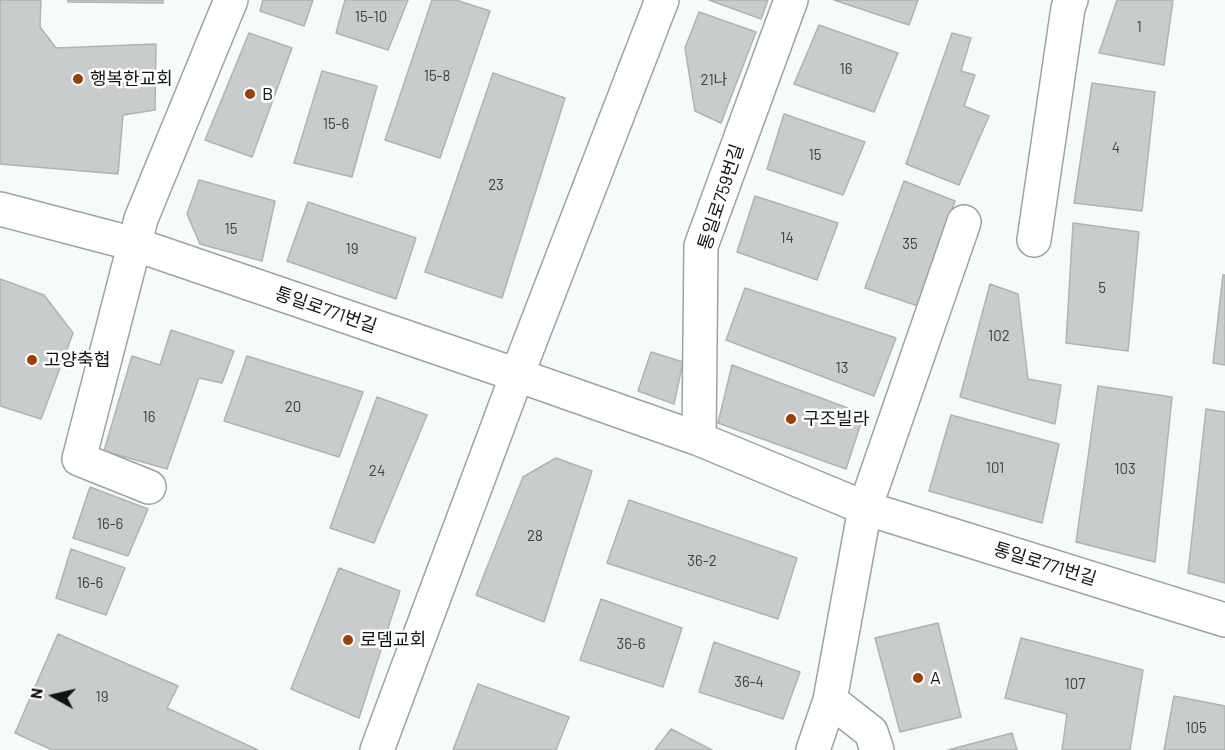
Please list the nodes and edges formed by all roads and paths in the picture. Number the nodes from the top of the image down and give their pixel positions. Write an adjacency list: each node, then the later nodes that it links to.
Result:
1 (231, 0): 8 (street)
2 (662, 0): 9 (street)
3 (791, 0): 10 (street, 통일로759번길)
4 (1071, 0): 7 (street)
5 (0, 209): 8 (street, 통일로771번길)
6 (964, 222): 12 (street)
7 (1034, 240)
8 (134, 244): 9 (street, 통일로771번길); 11 (street)
9 (517, 375): 10 (street, 통일로771번길); 15 (street)
10 (699, 440): 12 (street, 통일로771번길)
11 (149, 487)
12 (865, 508): 13 (street, 통일로771번길); 14 (street)
13 (1225, 620)
14 (830, 700): 16 (street); 17 (street)
15 (377, 750)
16 (813, 750)
17 (877, 750)

